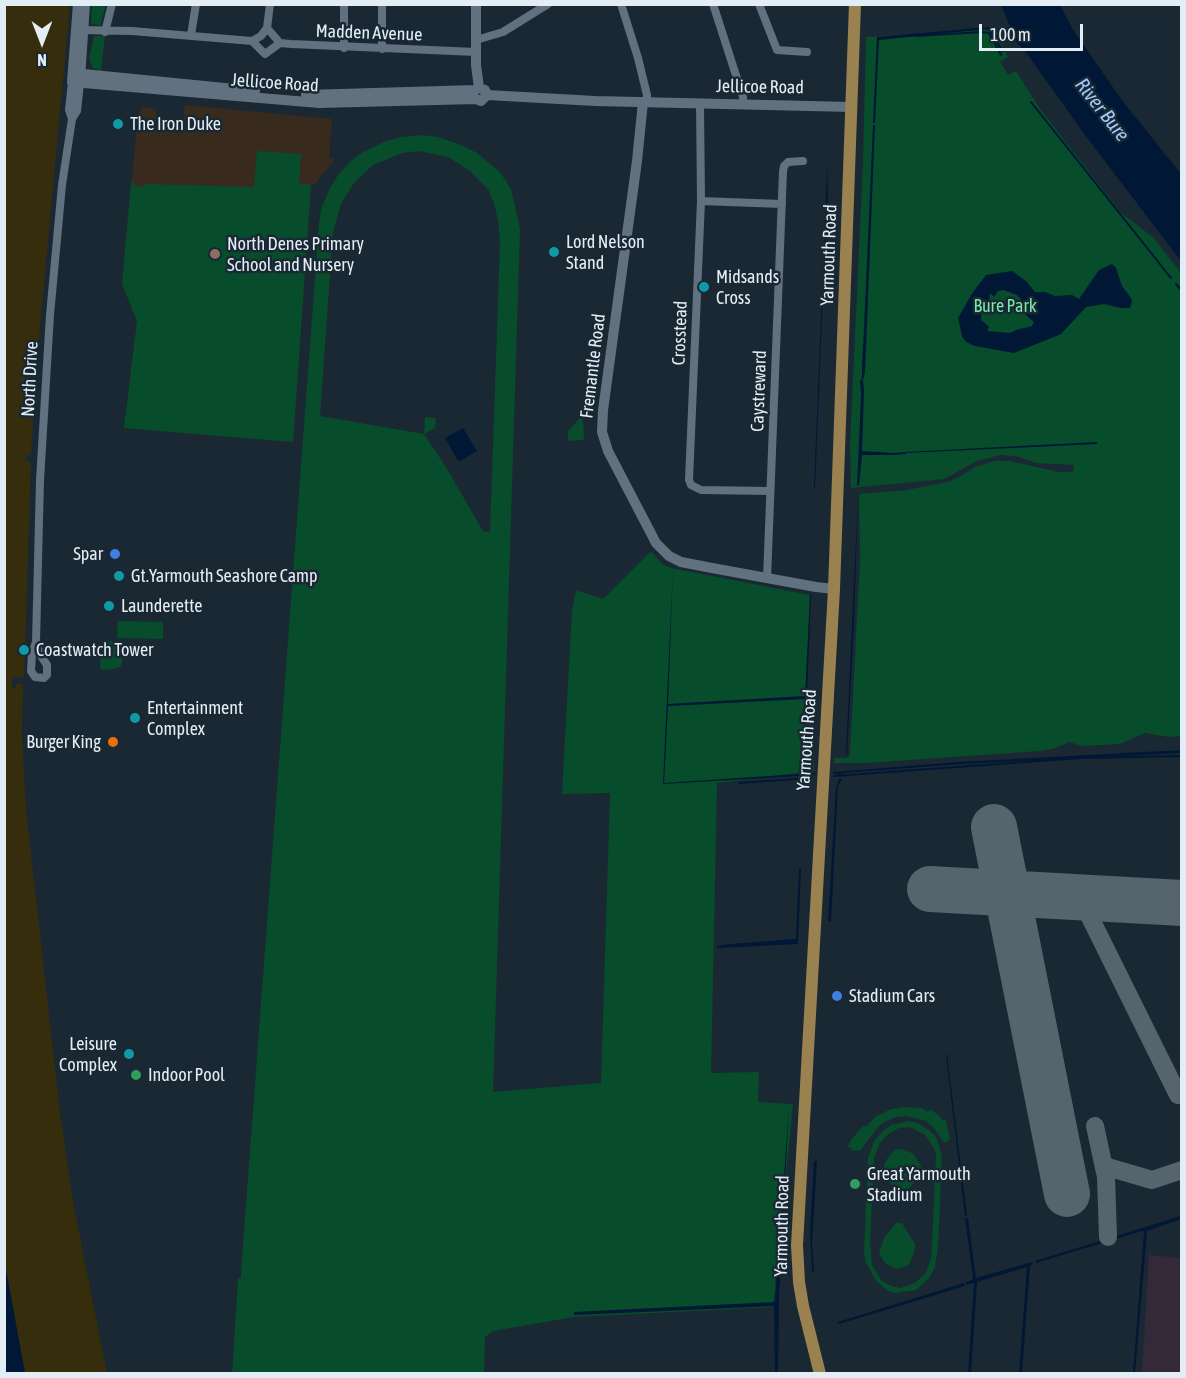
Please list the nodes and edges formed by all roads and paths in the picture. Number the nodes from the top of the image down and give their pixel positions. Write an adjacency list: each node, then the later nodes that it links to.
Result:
1 (78, 4): 15 (street, North Drive)
2 (85, 4): 15 (street, North Drive)
3 (112, 4): 16 (street)
4 (196, 4): 17 (street)
5 (270, 4): 14 (street)
6 (344, 4): 21 (street)
7 (382, 4): 22 (street)
8 (476, 4): 18 (street)
9 (548, 4): 18 (street)
10 (621, 4): 27 (street)
11 (713, 4): 29 (street)
12 (759, 4): 24 (street)
13 (855, 4): 30 (main road, Yarmouth Road)
14 (267, 28): 19 (street); 20 (street)
15 (79, 30): 16 (street); 25 (street, North Drive)
16 (105, 32): 17 (street)
17 (191, 35): 19 (street)
18 (476, 40): 23 (street)
19 (252, 41): 20 (street, Madden Avenue)
20 (280, 43): 21 (street, Madden Avenue)
21 (344, 48): 22 (street, Madden Avenue)
22 (382, 49): 23 (street, Madden Avenue)
23 (476, 52): 26 (street)
24 (807, 52)
25 (76, 78): 26 (street, Jellicoe Road); 37 (street, North Drive)
26 (479, 93): 27 (street, Jellicoe Road)
27 (645, 102): 28 (street, Jellicoe Road); 35 (street, Fremantle Road)
28 (700, 103): 29 (street, Jellicoe Road); 32 (street, Crosstead)
29 (743, 104): 30 (street, Jellicoe Road)
30 (852, 107): 36 (main road, Yarmouth Road)
31 (803, 161): 33 (street, Caystreward)
32 (701, 201): 33 (street); 34 (street, Crosstead)
33 (782, 204): 34 (street, Caystreward)
34 (770, 491): 35 (street, Caystreward)
35 (767, 578): 36 (street, Fremantle Road)
36 (834, 589): 38 (main road, Yarmouth Road)
37 (36, 642): 37 (street, North Drive)
38 (820, 1374)

